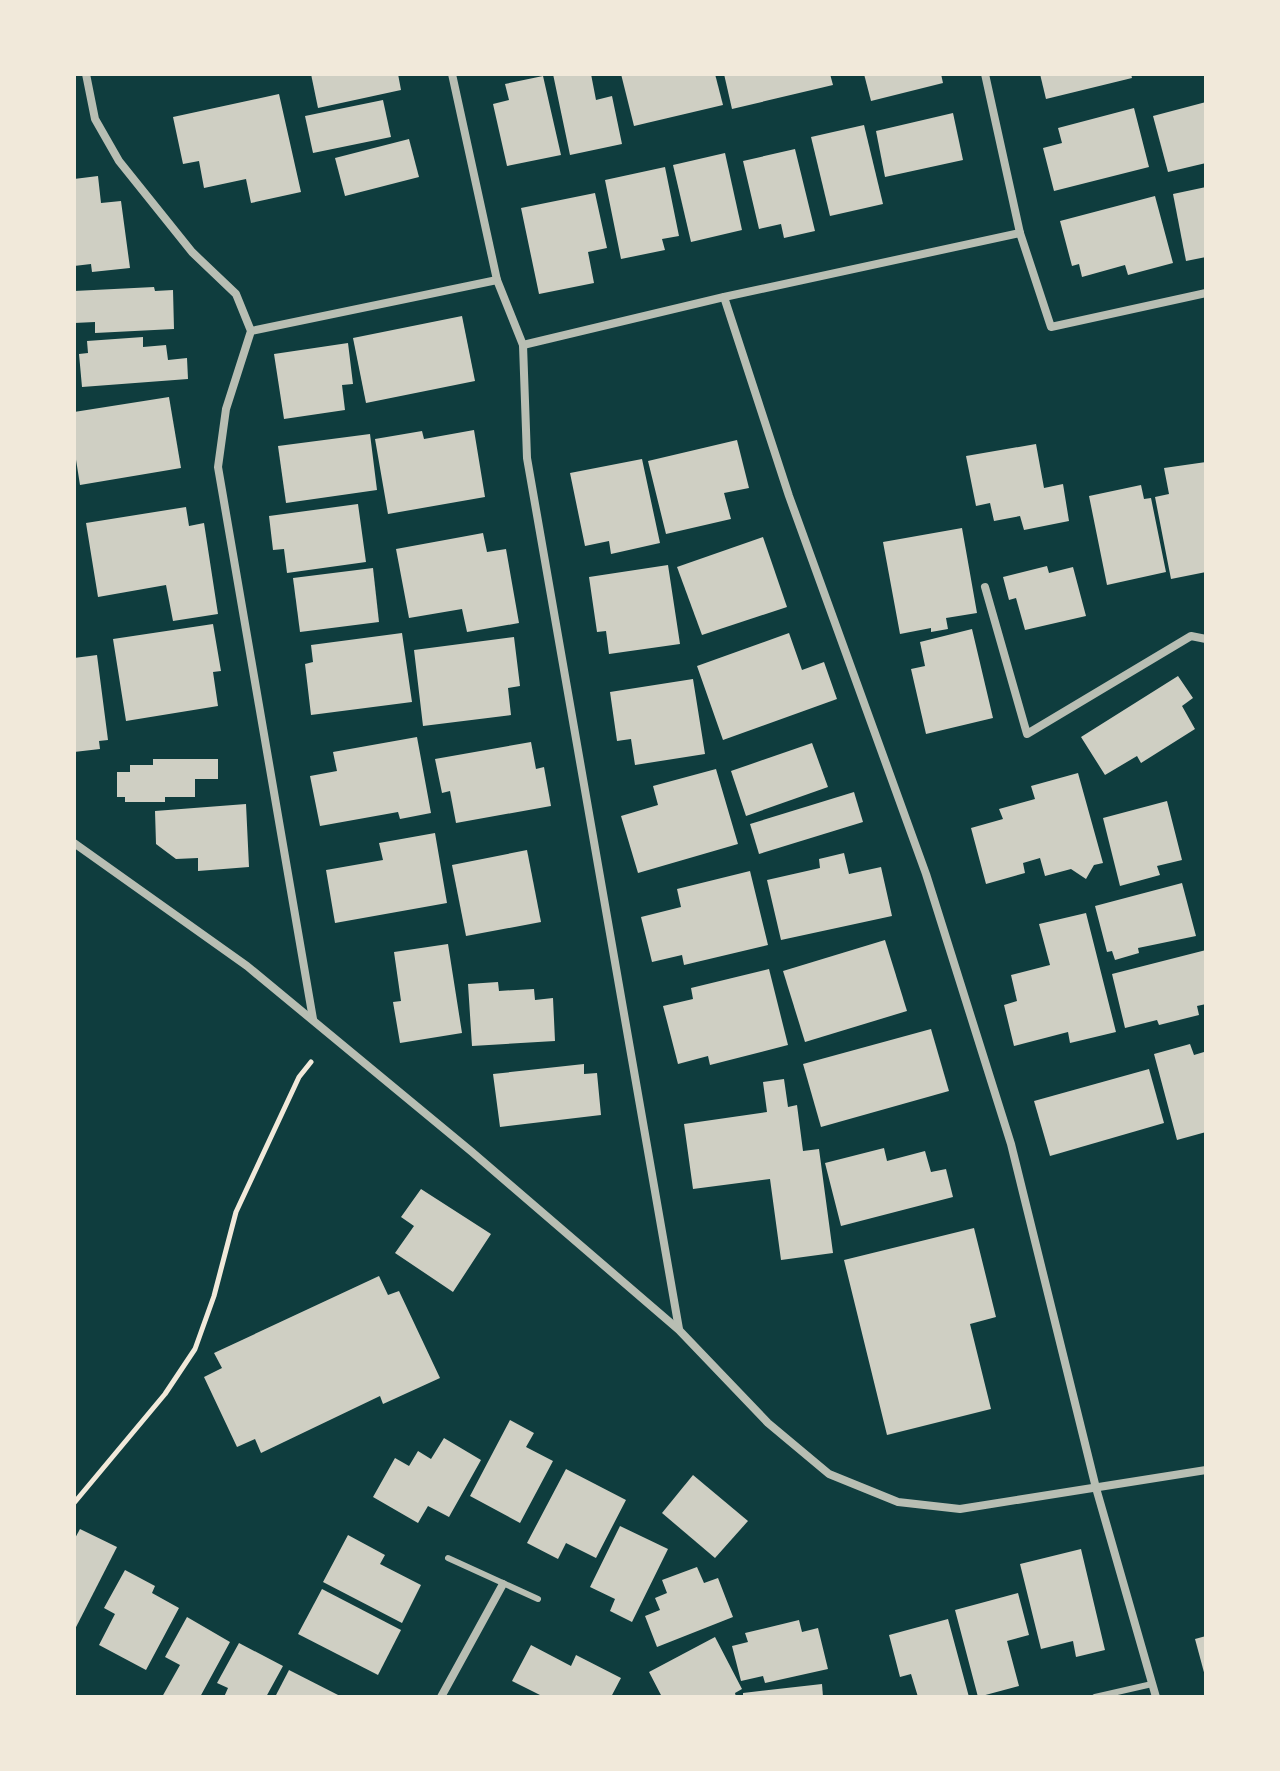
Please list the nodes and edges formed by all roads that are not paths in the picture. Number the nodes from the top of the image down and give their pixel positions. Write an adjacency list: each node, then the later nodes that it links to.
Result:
1 (86, 74): 8 (street)
2 (454, 74): 5 (street)
3 (985, 74): 4 (street)
4 (1020, 233): 6 (street); 7 (street)
5 (497, 280): 8 (street); 9 (street)
6 (1206, 293)
7 (724, 297): 9 (street); 16 (street)
8 (251, 331): 13 (street)
9 (523, 345): 14 (street)
10 (985, 587): 11 (street)
11 (1206, 639)
12 (74, 843): 13 (street)
13 (313, 1020): 14 (street)
14 (679, 1330): 16 (street)
15 (1206, 1470): 16 (street)
16 (1096, 1488): 20 (street)
17 (448, 1558): 18 (lane)
18 (503, 1584): 19 (lane); 21 (street)
19 (538, 1599)
20 (1152, 1684): 22 (lane); 23 (street)
21 (441, 1697)
22 (1095, 1697)
23 (1156, 1697)

